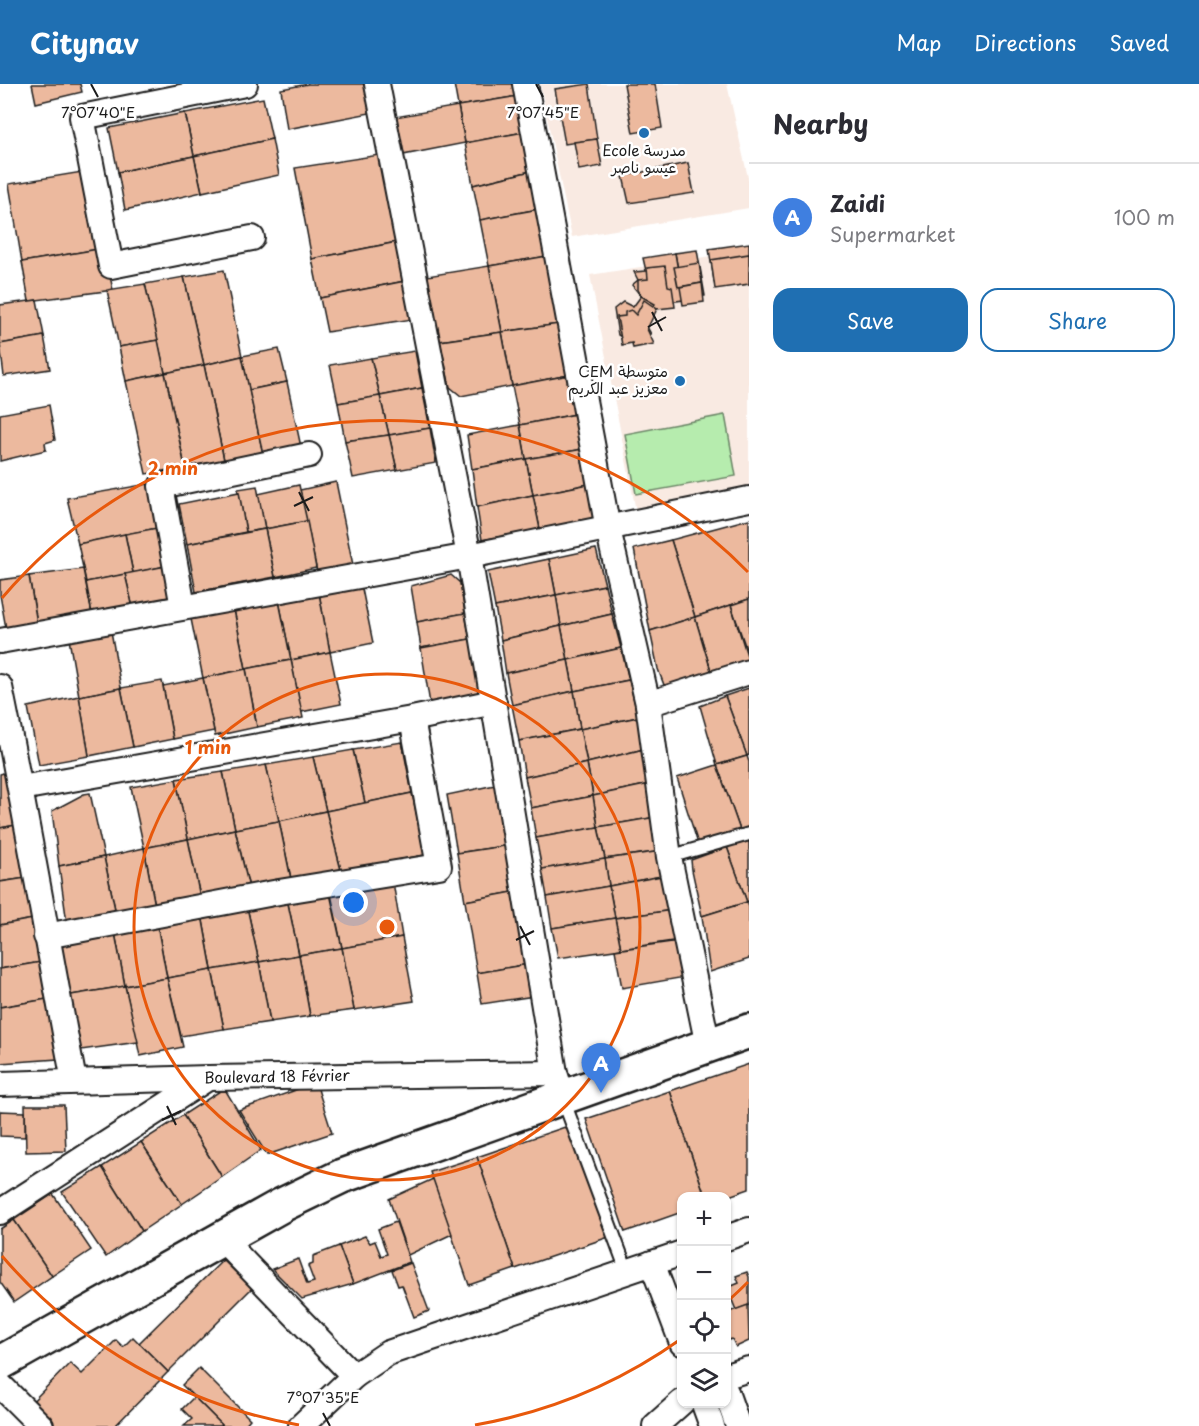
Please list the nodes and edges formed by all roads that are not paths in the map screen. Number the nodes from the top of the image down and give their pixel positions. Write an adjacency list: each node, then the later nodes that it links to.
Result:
1 (244, 84): 4 (street)
2 (377, 84): 8 (street)
3 (525, 84): 7 (street)
4 (252, 238)
5 (309, 455): 9 (street)
6 (749, 499): 7 (street)
7 (608, 529): 8 (street); 14 (street)
8 (469, 556): 9 (street); 13 (street)
9 (183, 607): 10 (street)
10 (0, 641)
11 (749, 672): 14 (street)
12 (0, 687): 16 (street)
13 (494, 702): 15 (street); 25 (street)
14 (648, 704): 18 (street)
15 (412, 719): 16 (street); 19 (street)
16 (21, 788): 19 (street)
17 (749, 834): 18 (lane)
18 (669, 857): 21 (street)
19 (46, 936): 23 (street)
20 (749, 1031): 21 (main road)
21 (708, 1046): 25 (main road)
22 (208, 1078): 23 (street, Boulevard 18 Février); 25 (street, Boulevard 18 Février); 26 (street)
23 (74, 1081): 24 (street, Boulevard 18 Février)
24 (0, 1084)
25 (559, 1086): 29 (main road); 32 (lane)
26 (0, 1212)
27 (749, 1230): 28 (street)
28 (731, 1236)
29 (221, 1238): 34 (main road); 37 (street)
30 (677, 1258): 31 (street)
31 (651, 1263): 32 (street); 33 (street)
32 (627, 1271): 37 (street)
33 (677, 1332)
34 (0, 1363)
35 (749, 1368): 36 (street)
36 (731, 1375)
37 (354, 1376): 43 (street)
38 (0, 1385): 42 (street)
39 (677, 1406): 44 (street)
40 (731, 1406): 46 (street)
41 (705, 1408): 45 (street)
42 (41, 1426)
43 (302, 1426)
44 (655, 1426)
45 (712, 1426)
46 (738, 1426)

